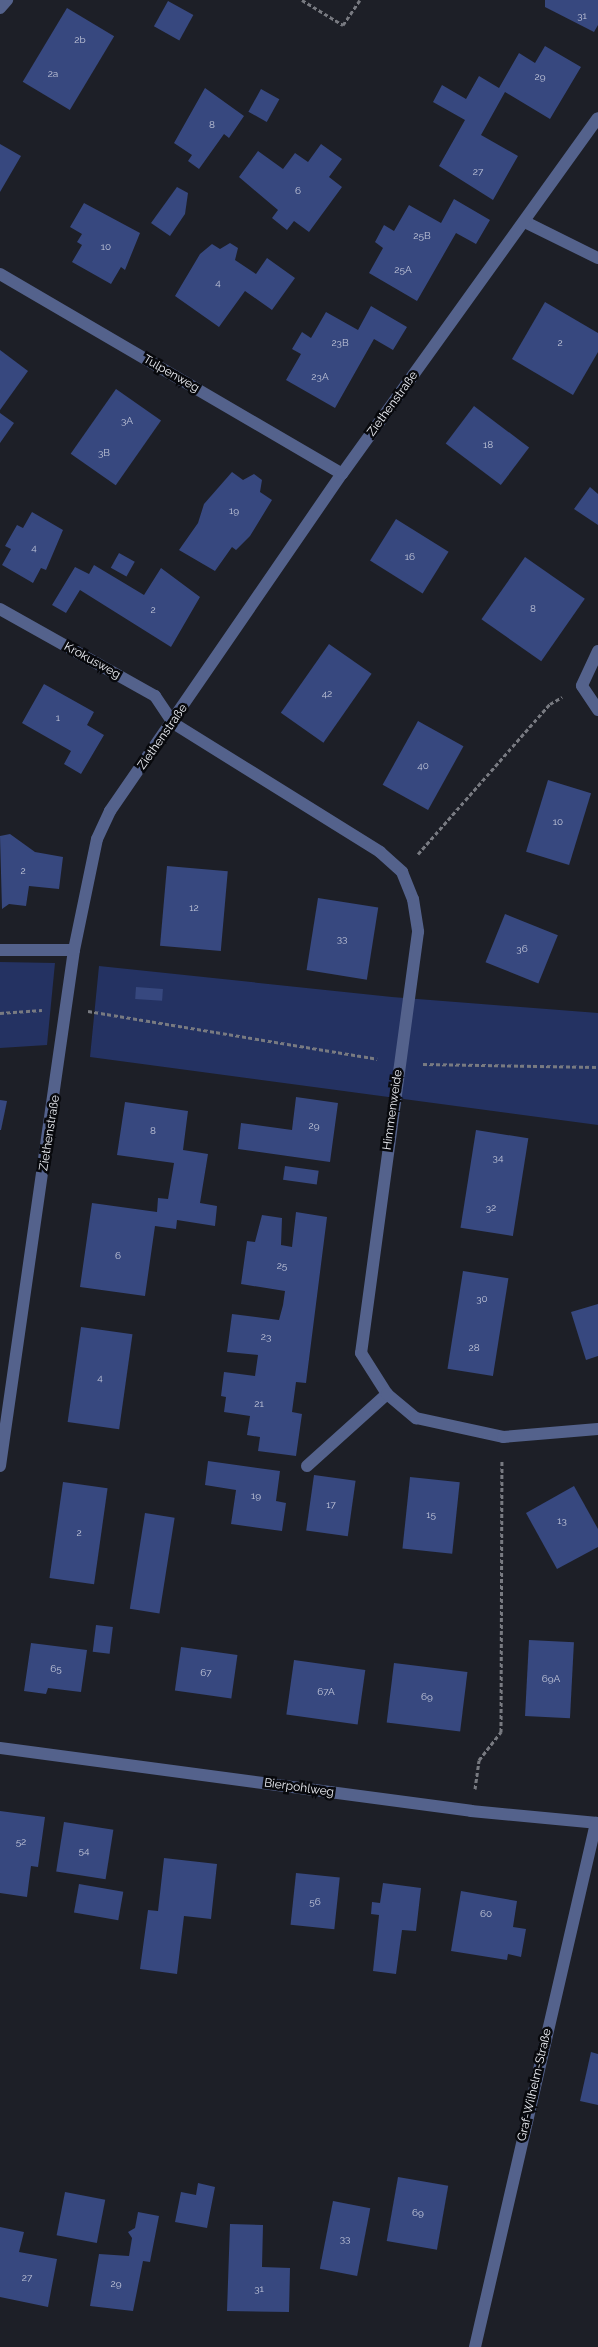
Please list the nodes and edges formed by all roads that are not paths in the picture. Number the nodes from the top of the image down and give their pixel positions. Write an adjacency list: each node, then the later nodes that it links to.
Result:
1 (7, 0): 2 (street)
2 (0, 8)
3 (598, 118): 4 (street, Ziethenstraße)
4 (525, 222): 5 (street); 7 (street, Ziethenstraße)
5 (598, 258)
6 (0, 274): 7 (street, Tulpenweg)
7 (342, 474): 11 (street, Ziethenstraße)
8 (0, 609): 11 (street, Krokusweg)
9 (598, 651): 10 (street)
10 (598, 710)
11 (174, 723): 13 (street, Ziethenstraße); 14 (street, Himmenweide)
12 (0, 950): 13 (street)
13 (74, 950): 16 (street, Ziethenstraße)
14 (387, 1394): 15 (street, Himmenweide); 17 (street)
15 (598, 1429)
16 (0, 1466)
17 (307, 1466)
18 (0, 1748): 19 (street, Bierpohlweg)
19 (597, 1823): 20 (street, Graf-Wilhelm-Straße)
20 (475, 2347)

